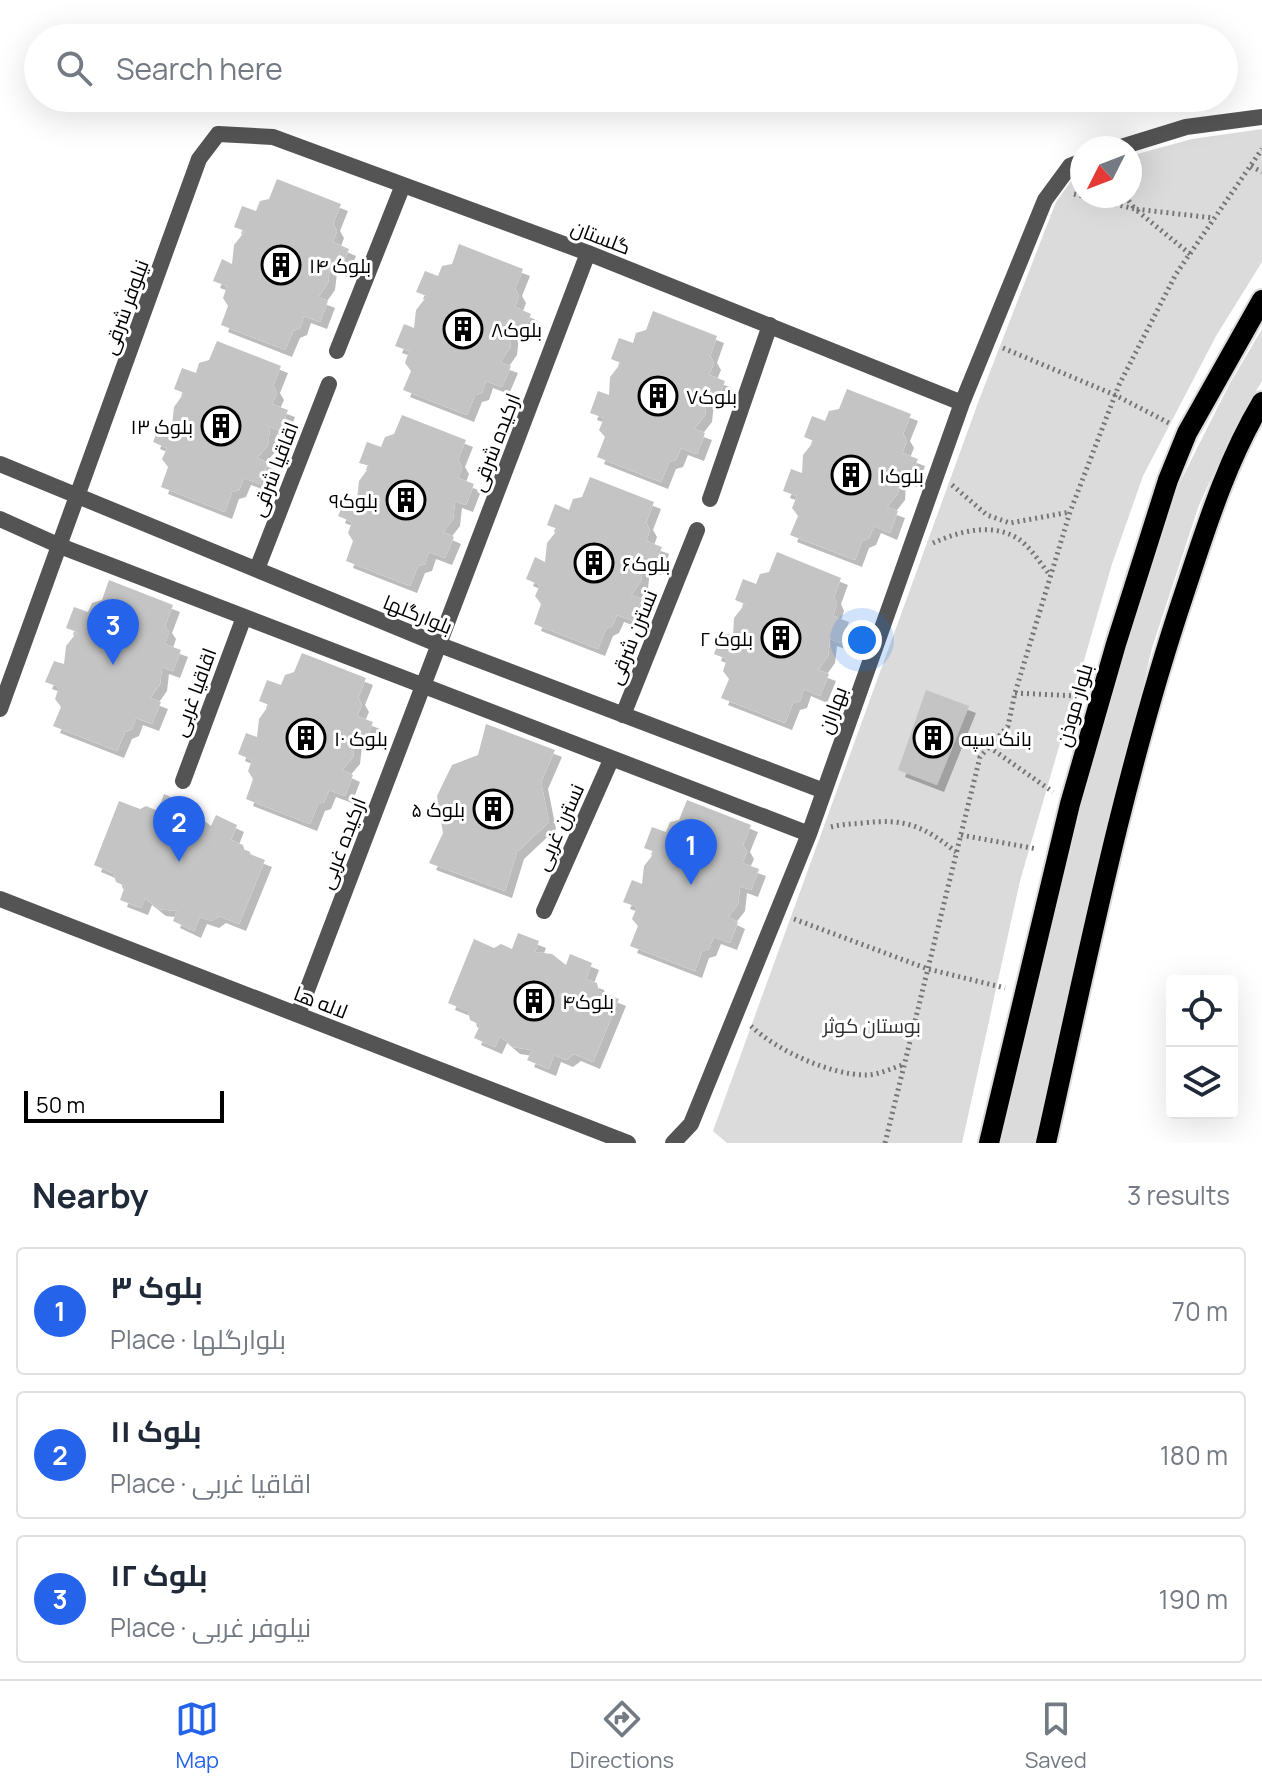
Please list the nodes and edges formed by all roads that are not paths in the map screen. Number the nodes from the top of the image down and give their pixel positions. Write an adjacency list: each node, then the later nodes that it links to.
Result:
1 (1262, 117): 3 (street)
2 (218, 134): 5 (street, گلستان); 14 (street, نیلوفر شرقی)
3 (1142, 141)
4 (1070, 166): 12 (street, بهاران)
5 (403, 185): 6 (street, گلستان); 9 (street)
6 (588, 253): 8 (street, گلستان); 21 (street, ارکیده شرقی)
7 (1262, 300): 34 (main road, بلوار موذن)
8 (770, 325): 12 (street, گلستان); 15 (street)
9 (337, 351)
10 (329, 384): 19 (street, اقاقیا شرقی)
11 (1262, 402): 35 (main road)
12 (962, 403): 27 (street, بهاران)
13 (0, 464): 14 (street, بلوارگلها)
14 (77, 497): 18 (street, نیلوفر شرقی); 19 (street, بلوارگلها)
15 (710, 499)
16 (0, 519): 18 (street)
17 (697, 530): 24 (street, نسترن شرقی)
18 (60, 546): 20 (street); 23 (street, نیلوفر شرقی)
19 (257, 569): 21 (street, بلوارگلها)
20 (244, 617): 22 (street); 26 (street, اقاقیا غربی)
21 (440, 645): 22 (street, ارکیده شرقی); 24 (street, بلوارگلها)
22 (423, 687): 25 (street); 31 (street, ارکیده غربی)
23 (0, 709)
24 (623, 715): 27 (street, بلوارگلها)
25 (611, 760): 28 (street); 30 (street, نسترن غربی)
26 (183, 781)
27 (824, 791): 28 (street, بهاران)
28 (809, 834): 33 (street, بهاران)
29 (0, 899): 31 (street, لاله ها)
30 (544, 911)
31 (298, 1014): 32 (street, لاله ها)
32 (628, 1143)
33 (673, 1143)
34 (989, 1143)
35 (1046, 1143)

